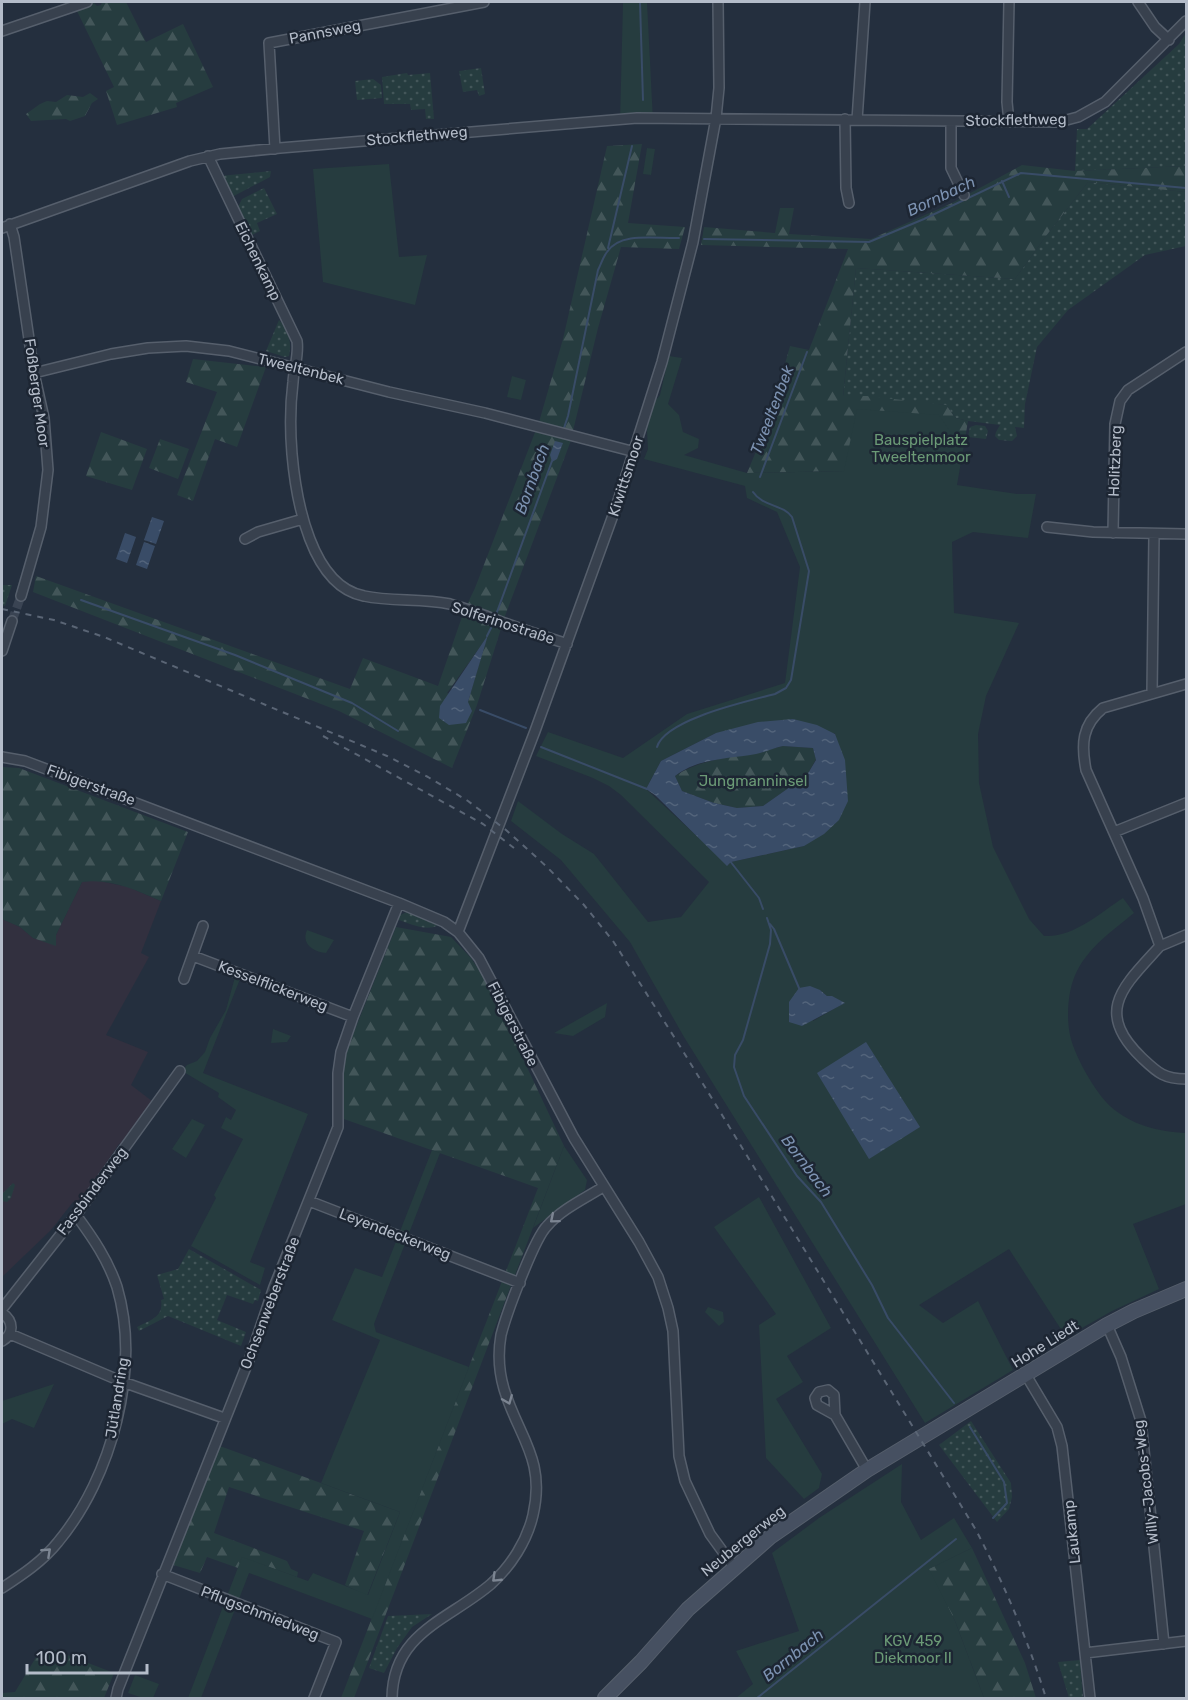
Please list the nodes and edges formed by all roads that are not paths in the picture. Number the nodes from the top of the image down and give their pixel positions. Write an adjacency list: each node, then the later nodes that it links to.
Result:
1 (87, 2): 8 (street)
2 (484, 2): 15 (street, Pannsweg)
3 (718, 2): 10 (street, Kiwittsmoor)
4 (864, 2): 12 (street)
5 (1010, 2): 14 (street)
6 (1138, 2): 9 (street)
7 (1186, 21): 9 (street, Stockflethweg)
8 (2, 31)
9 (1169, 40): 14 (street, Stockflethweg)
10 (716, 118): 11 (street, Stockflethweg); 15 (street, Stockflethweg); 23 (street, Kiwittsmoor)
11 (845, 119): 12 (street, Stockflethweg); 18 (street)
12 (857, 120): 13 (street, Stockflethweg)
13 (951, 121): 14 (street, Stockflethweg); 17 (street, Stockflethweg)
14 (1009, 122)
15 (276, 148): 16 (street, Stockflethweg)
16 (208, 156): 19 (street, Stockflethweg); 21 (street, Eichenkamp)
17 (964, 195)
18 (849, 203)
19 (6, 226): 22 (street, Foßberger Moor)
20 (1186, 352): 26 (street, Holitzberg)
21 (294, 367): 22 (street, Tweeltenbek); 23 (street, Tweeltenbek); 24 (street, Solferinostraße)
22 (34, 373): 30 (street, Foßberger Moor)
23 (635, 452): 32 (street, Kiwittsmoor)
24 (303, 519): 29 (street); 32 (street, Solferinostraße)
25 (1047, 527): 26 (street)
26 (1113, 533): 28 (street)
27 (1186, 534): 28 (street)
28 (1154, 535): 35 (street)
29 (245, 539)
30 (21, 596)
31 (12, 621): 33 (street)
32 (567, 644): 41 (street, Kiwittsmoor)
33 (2, 651)
34 (1186, 684): 35 (street)
35 (1152, 693): 38 (street)
36 (2, 757): 39 (street, Fibigerstraße)
37 (1186, 803): 38 (street)
38 (1114, 832): 43 (street)
39 (399, 903): 41 (street, Fibigerstraße); 46 (street, Ochsenweberstraße)
40 (203, 926): 44 (street)
41 (458, 932): 49 (street, Fibigerstraße)
42 (1186, 935): 43 (street)
43 (1160, 946): 48 (street)
44 (193, 956): 45 (street); 46 (street, Kesselflickerweg)
45 (184, 979)
46 (353, 1017): 50 (street, Ochsenweberstraße)
47 (180, 1071): 51 (street, Fassbinderweg)
48 (1186, 1079)
49 (603, 1187): 52 (street, one-way to 52); 64 (street, Fibigerstraße)
50 (309, 1201): 52 (street, Leyendeckerweg); 61 (street, Ochsenweberstraße)
51 (76, 1215): 54 (street, Fassbinderweg); 59 (street, Jütlandring)
52 (520, 1282): 72 (street, one-way to 72)
53 (1186, 1289): 55 (street, Hohe Liedt)
54 (2, 1311): 56 (street)
55 (1107, 1325): 58 (street, Hohe Liedt); 68 (street, Willy-Jacobs-Weg)
56 (10, 1334): 57 (street); 59 (street)
57 (2, 1341)
58 (1026, 1375): 62 (street, Hohe Liedt); 69 (street, Laukamp)
59 (123, 1382): 61 (street); 66 (street, Jütlandring, one-way to 59)
60 (835, 1415): 63 (street)
61 (224, 1418): 65 (street, Ochsenweberstraße)
62 (925, 1436): 63 (street, Neubergerweg)
63 (867, 1470): 64 (street, Neubergerweg)
64 (734, 1567): 73 (street, Neubergerweg)
65 (162, 1574): 70 (street, Ochsenweberstraße); 71 (street, Pflugschmiedweg)
66 (2, 1588)
67 (1186, 1641): 68 (street)
68 (1164, 1644): 69 (street)
69 (1085, 1653): 74 (street, Laukamp)
70 (119, 1697)
71 (314, 1698)
72 (392, 1698)
73 (605, 1698)
74 (1090, 1698)

